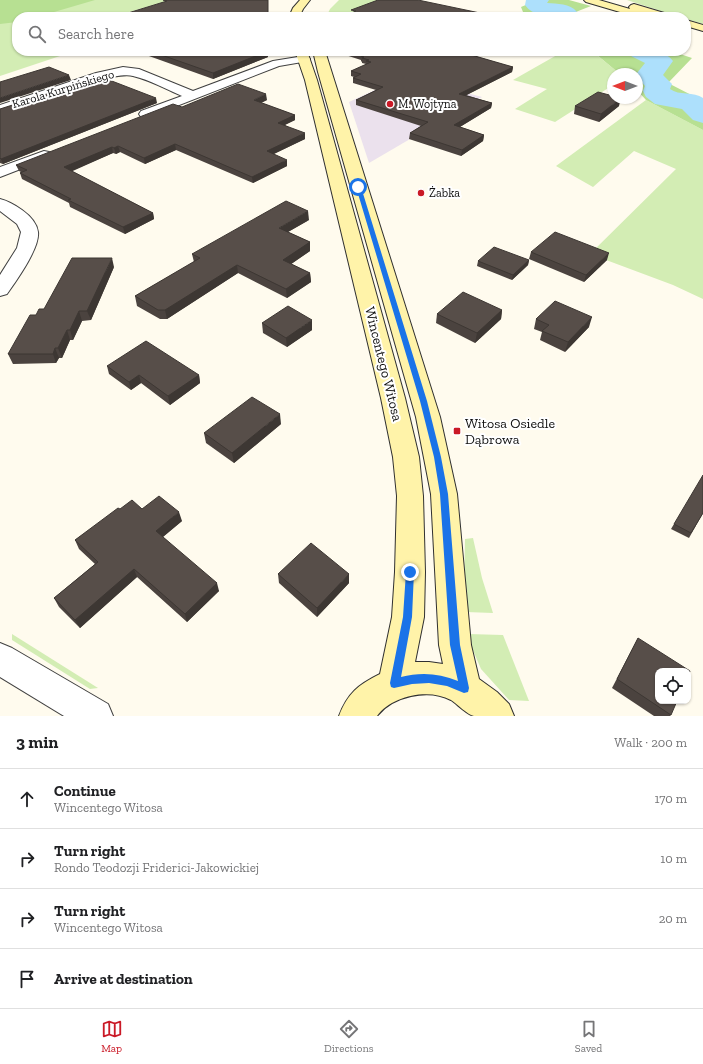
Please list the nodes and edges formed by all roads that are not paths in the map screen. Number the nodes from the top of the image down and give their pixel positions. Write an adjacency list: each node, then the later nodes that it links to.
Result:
1 (305, 0): 4 (main road)
2 (589, 0): 5 (main road)
3 (611, 0): 6 (main road)
4 (296, 12)
5 (631, 12)
6 (651, 12)
7 (691, 24): 8 (main road)
8 (703, 28)
9 (691, 29): 10 (main road)
10 (703, 32)
11 (301, 56): 14 (street)
12 (308, 56): 23 (main road, Wincentego Witosa)
13 (310, 56): 24 (main road, Wincentego Witosa)
14 (194, 96): 15 (street, Karola Kurpińskiego); 16 (street)
15 (0, 109)
16 (136, 118)
17 (58, 149): 18 (street)
18 (0, 172)
19 (0, 204): 20 (street)
20 (6, 273): 21 (street)
21 (0, 290)
22 (0, 659): 25 (street)
23 (394, 683): 24 (main road); 26 (main road)
24 (464, 688): 27 (main road)
25 (96, 716)
26 (356, 716)
27 (497, 716)

